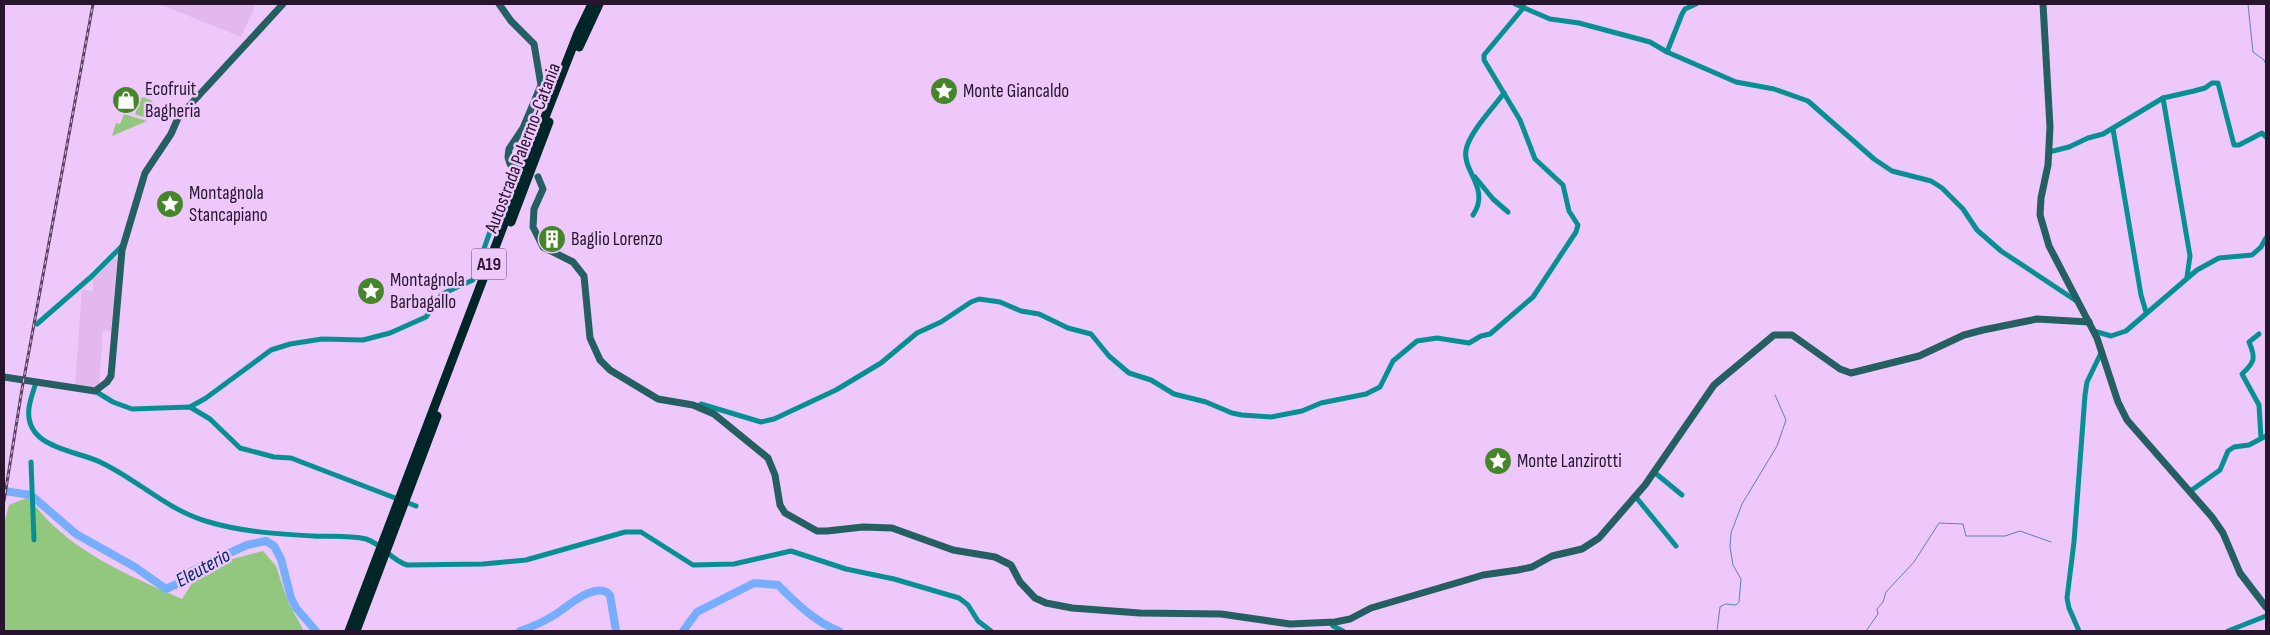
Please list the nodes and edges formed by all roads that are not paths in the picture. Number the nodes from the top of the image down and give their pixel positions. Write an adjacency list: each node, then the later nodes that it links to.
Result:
1 (283, 4): 21 (street)
2 (499, 4): 15 (street)
3 (592, 4): 42 (highway, Autostrada Palermo-Catania / A19)
4 (599, 4): 42 (highway, Autostrada Palermo-Catania / A19)
5 (1515, 4): 8 (street)
6 (1696, 4): 9 (street)
7 (2043, 4): 14 (street)
8 (1524, 7): 9 (street); 10 (street)
9 (1667, 52): 23 (street)
10 (1504, 93): 16 (street); 33 (street)
11 (2163, 98): 12 (street); 13 (street); 22 (street)
12 (2113, 129): 14 (street); 24 (street)
13 (2266, 137)
14 (2049, 152): 23 (street)
15 (515, 167): 34 (street)
16 (1473, 175): 18 (street); 19 (street)
17 (538, 177): 33 (street)
18 (1508, 212)
19 (1474, 215)
20 (2266, 238): 22 (street)
21 (124, 244): 26 (street); 32 (street)
22 (2187, 277): 24 (street)
23 (2079, 302): 25 (street)
24 (2146, 312): 27 (street)
25 (2089, 322): 27 (street); 37 (street)
26 (38, 324)
27 (2094, 331): 29 (street)
28 (2259, 334): 35 (street)
29 (2102, 353): 38 (street); 52 (street)
30 (4, 377): 31 (street)
31 (36, 382): 32 (street); 50 (street)
32 (95, 391): 34 (street)
33 (698, 406): 47 (street)
34 (190, 407): 41 (street)
35 (2263, 437): 38 (street)
36 (31, 462): 43 (street)
37 (1654, 472): 39 (street); 40 (street)
38 (2190, 492): 45 (street)
39 (1682, 495)
40 (1635, 496): 44 (street); 47 (street)
41 (416, 506)
42 (392, 527): 48 (highway, A19); 49 (highway, A19)
43 (34, 540)
44 (1676, 546)
45 (2266, 607)
46 (2266, 616): 53 (street)
47 (1330, 622): 51 (street)
48 (349, 631)
49 (356, 631)
50 (991, 631)
51 (1343, 631)
52 (2080, 631)
53 (2228, 631)

